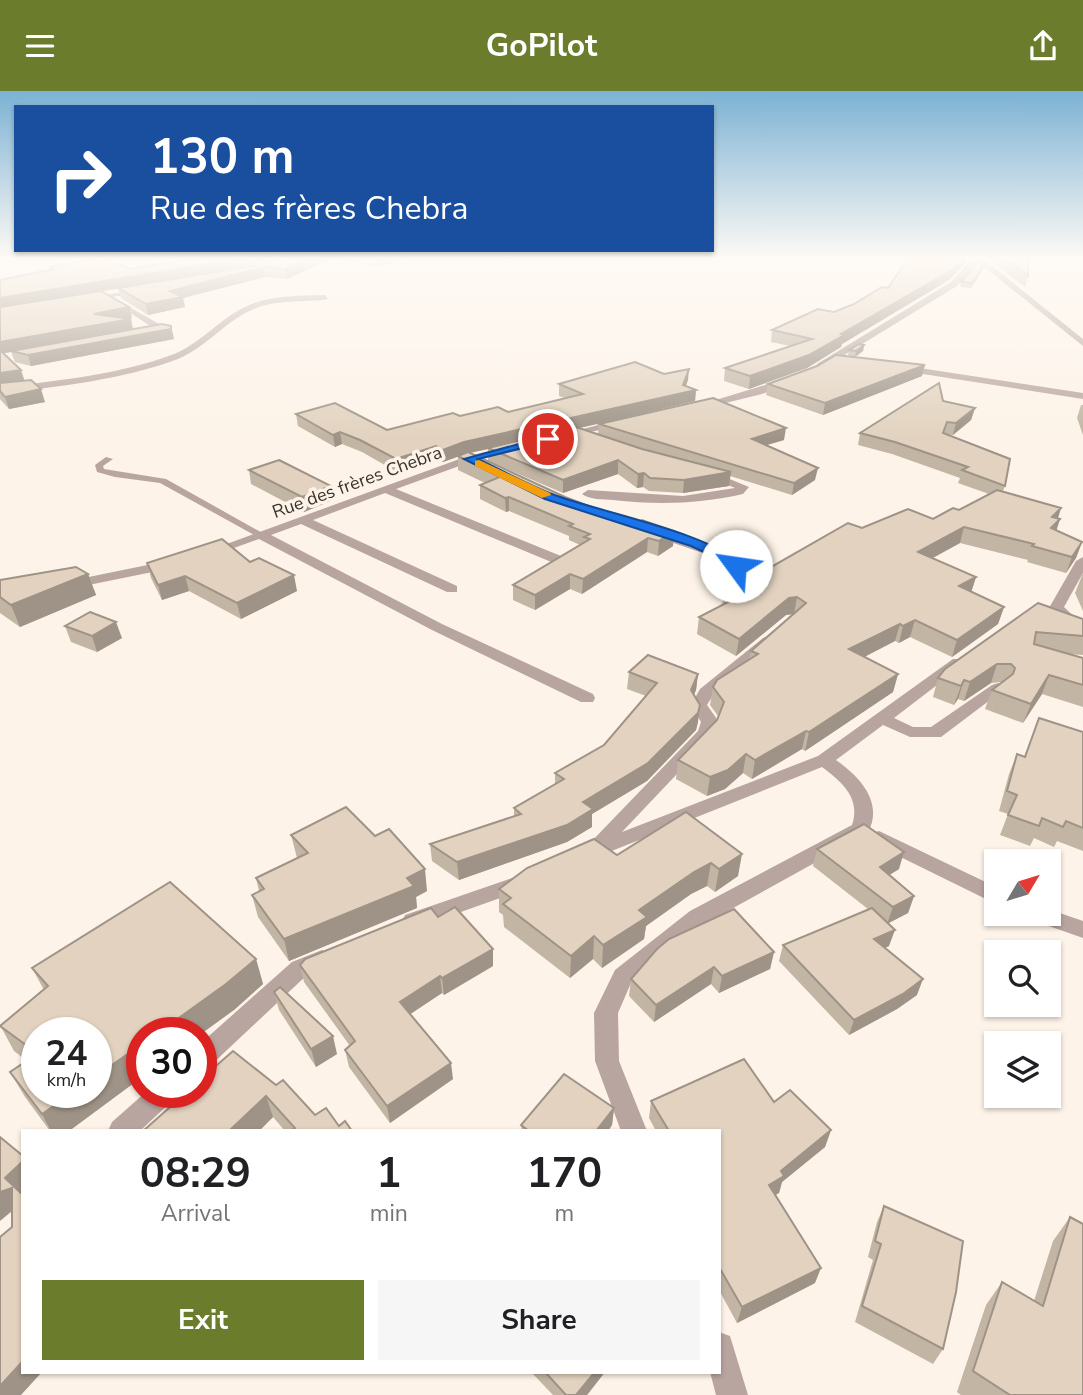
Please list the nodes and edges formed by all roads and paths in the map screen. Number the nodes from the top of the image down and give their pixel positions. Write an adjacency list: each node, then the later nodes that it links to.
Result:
1 (143, 318): 5 (street)
2 (233, 318): 8 (street)
3 (903, 318): 10 (street)
4 (1052, 318): 6 (street)
5 (136, 335)
6 (1083, 343)
7 (890, 367): 9 (street)
8 (0, 391)
9 (1083, 396)
10 (692, 408)
11 (634, 420): 12 (street)
12 (574, 433): 13 (street); 14 (street)
13 (548, 439)
14 (598, 442)
15 (521, 446): 17 (street, Rue des frères Chebra)
16 (108, 459): 24 (lane)
17 (469, 459): 18 (street); 20 (street, Rue des frères Chebra)
18 (492, 469)
19 (689, 469): 21 (street)
20 (385, 489): 23 (street, Rue des frères Chebra); 27 (street)
21 (588, 494)
22 (594, 512): 30 (street)
23 (303, 520): 24 (street, Rue des frères Chebra); 32 (street)
24 (261, 535): 25 (street, Rue des frères Chebra); 39 (street)
25 (198, 556)
26 (185, 560): 31 (street)
27 (561, 561)
28 (1083, 561): 29 (street)
29 (1079, 579): 33 (street)
30 (747, 584)
31 (62, 586)
32 (452, 589)
33 (1056, 608): 34 (street); 36 (street)
34 (1035, 613)
35 (784, 628): 43 (street)
36 (1083, 633)
37 (970, 655): 40 (street)
38 (998, 688): 40 (street)
39 (587, 698)
40 (881, 717): 41 (street)
41 (824, 760): 42 (street); 43 (street)
42 (860, 829): 46 (street); 54 (street)
43 (592, 851): 44 (street)
44 (569, 861)
45 (534, 877): 49 (street)
46 (984, 890)
47 (1061, 922): 48 (street)
48 (1083, 930)
49 (389, 931)
50 (338, 952): 51 (street)
51 (217, 1043)
52 (146, 1108): 53 (street)
53 (123, 1129)
54 (633, 1129)
55 (721, 1354): 56 (street)
56 (732, 1395)

